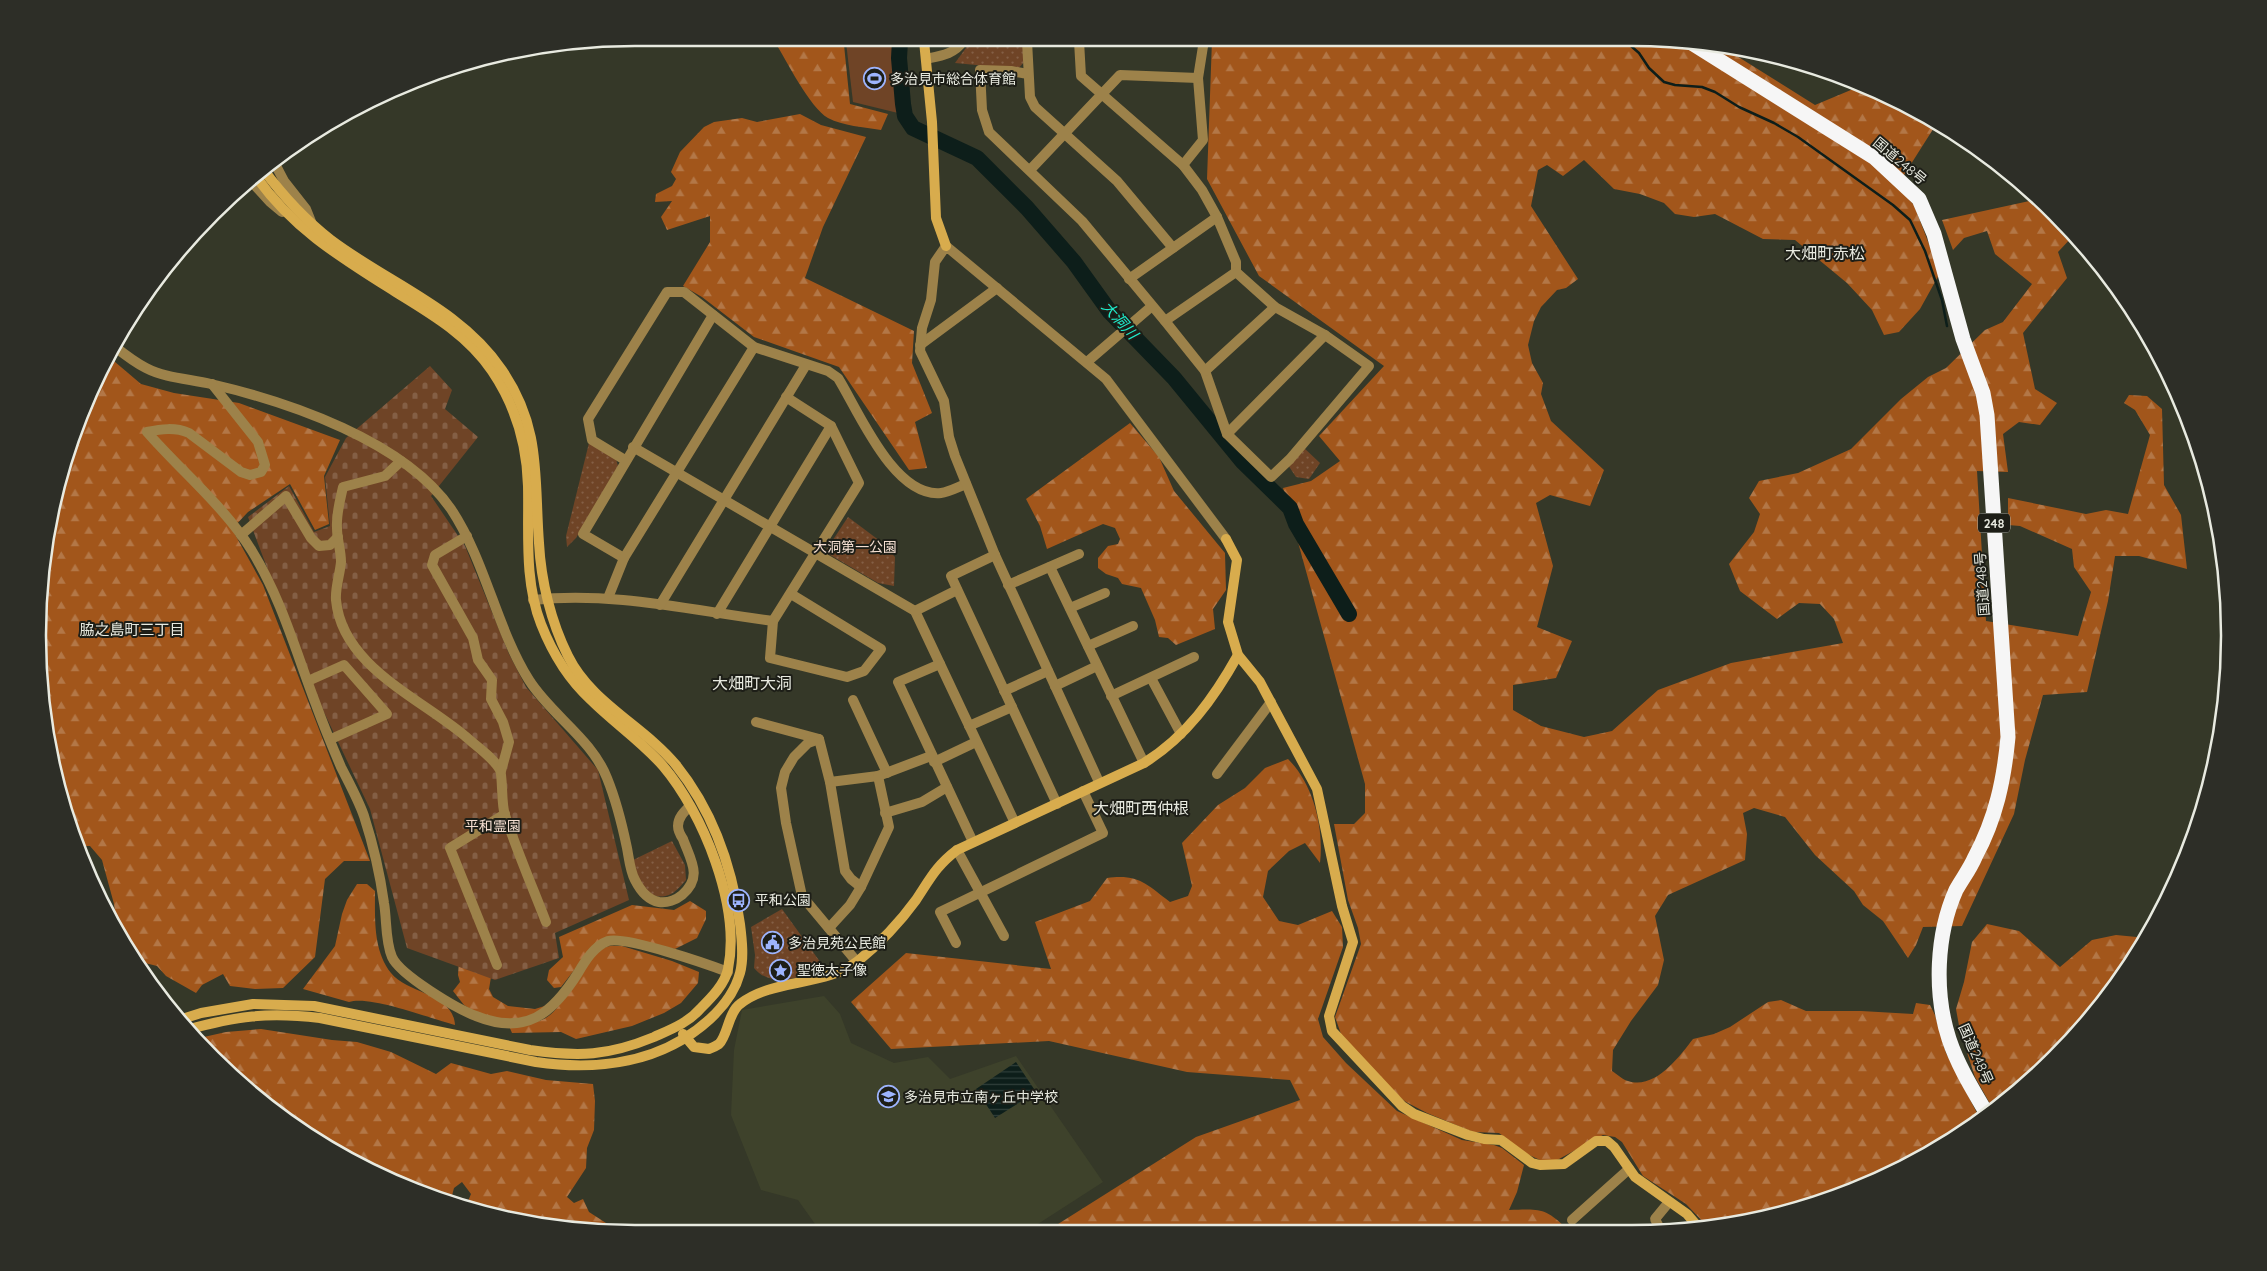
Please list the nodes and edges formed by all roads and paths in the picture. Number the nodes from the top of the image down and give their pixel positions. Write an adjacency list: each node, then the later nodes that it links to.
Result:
1 (925, 46): 7 (street)
2 (960, 46): 7 (street)
3 (1027, 46): 8 (street)
4 (1079, 46): 10 (street)
5 (1203, 46): 9 (street)
6 (1704, 51): 118 (highway, 国道248号 / 248)
7 (926, 58): 21 (street)
8 (1028, 74): 11 (street); 14 (street)
9 (1198, 78): 10 (street); 12 (street)
10 (1101, 94): 11 (street); 12 (street)
11 (1065, 133): 14 (street); 22 (street)
12 (1183, 165): 18 (street)
13 (277, 168): 19 (street)
14 (1030, 170): 24 (street)
15 (268, 176): 19 (street)
16 (260, 182): 20 (street)
17 (255, 186): 20 (street)
18 (1218, 217): 22 (street); 23 (street)
19 (312, 224): 60 (street)
20 (300, 227): 62 (street)
21 (946, 246): 25 (street); 31 (street)
22 (1173, 248): 24 (street)
23 (1236, 272): 27 (street); 29 (street)
24 (1129, 279): 26 (street)
25 (997, 288): 31 (street); 34 (street)
26 (1152, 306): 29 (street); 34 (street)
27 (1275, 307): 30 (street); 36 (street)
28 (714, 315): 32 (street); 41 (street); 42 (street)
29 (1165, 321): 36 (street)
30 (1325, 335): 40 (street); 40 (street)
31 (920, 344): 45 (street)
32 (754, 347): 35 (street); 44 (street)
33 (120, 350): 37 (street)
34 (1087, 362): 70 (street)
35 (806, 365): 38 (street); 45 (street)
36 (1205, 371): 40 (street)
37 (212, 384): 43 (street); 48 (street)
38 (786, 397): 39 (street); 46 (street)
39 (830, 426): 47 (street); 51 (street)
40 (1227, 434)
41 (633, 446): 42 (street); 44 (street)
42 (626, 460): 54 (street)
43 (401, 461): 49 (street); 50 (street)
44 (676, 470): 46 (street); 54 (street)
45 (966, 484): 53 (street)
46 (725, 499): 47 (street); 63 (street)
47 (770, 527): 51 (street); 66 (street)
48 (240, 535): 50 (street); 76 (street)
49 (467, 536): 91 (street); 99 (street)
50 (338, 537): 91 (street)
51 (816, 554): 59 (street); 65 (street)
52 (1079, 554): 55 (street)
53 (995, 555): 56 (street); 57 (street)
54 (624, 558): 61 (street)
55 (1050, 566): 56 (street); 64 (street)
56 (1008, 585): 74 (street)
57 (958, 590): 65 (street); 78 (street)
58 (1105, 593): 64 (street)
59 (791, 594): 67 (street); 67 (street)
60 (547, 598): 61 (street); 62 (street); 117 (street)
61 (608, 598): 63 (street)
62 (533, 600): 99 (street)
63 (660, 605): 66 (street)
64 (1070, 608): 69 (street)
65 (915, 611): 72 (street)
66 (717, 614): 67 (street)
67 (773, 621)
68 (1133, 626): 69 (street)
69 (1088, 646): 73 (street)
70 (1238, 655): 81 (street); 85 (street)
71 (1194, 657): 75 (street)
72 (940, 664): 84 (street); 89 (street)
73 (1097, 666): 77 (street); 79 (street)
74 (1048, 671): 77 (street); 78 (street)
75 (1151, 678): 79 (street); 85 (street)
76 (308, 681): 86 (street); 86 (street)
77 (1055, 686): 95 (street)
78 (1004, 691): 82 (street)
79 (1111, 696): 90 (street)
80 (853, 700): 92 (street)
81 (1271, 702): 93 (street); 119 (street)
82 (1012, 707): 84 (street); 98 (street)
83 (756, 722): 87 (street)
84 (969, 726): 88 (street)
85 (1181, 734): 90 (street)
86 (331, 739): 113 (street)
87 (819, 739): 94 (street); 108 (street)
88 (976, 742): 89 (street); 102 (street)
89 (933, 759): 92 (street); 96 (street)
90 (1144, 763): 95 (street)
91 (500, 771): 101 (street)
92 (882, 774): 94 (street); 100 (street)
93 (1217, 774)
94 (830, 782): 105 (street)
95 (1100, 782): 97 (street)
96 (946, 787): 100 (street); 103 (street)
97 (1083, 791): 98 (street); 106 (street)
98 (1057, 804): 102 (street)
99 (690, 806): 113 (street)
100 (886, 813): 105 (street)
101 (505, 814): 107 (street); 112 (street)
102 (1015, 823): 103 (street)
103 (973, 842): 104 (street)
104 (957, 850): 106 (street); 111 (street)
105 (861, 887): 108 (street)
106 (980, 892): 109 (street); 110 (street)
107 (546, 922)
108 (829, 928): 111 (street)
109 (1004, 936)
110 (956, 943)
111 (857, 962): 117 (street)
112 (497, 965)
113 (728, 972): 116 (street)
114 (187, 1018): 116 (street)
115 (195, 1027): 117 (street)
116 (676, 1027): 117 (street)
117 (686, 1038)
118 (1983, 1108)
119 (1629, 1169): 120 (street); 121 (street)
120 (1669, 1202): 122 (street); 123 (street)
121 (1572, 1220)
122 (1694, 1221)
123 (1657, 1224)

